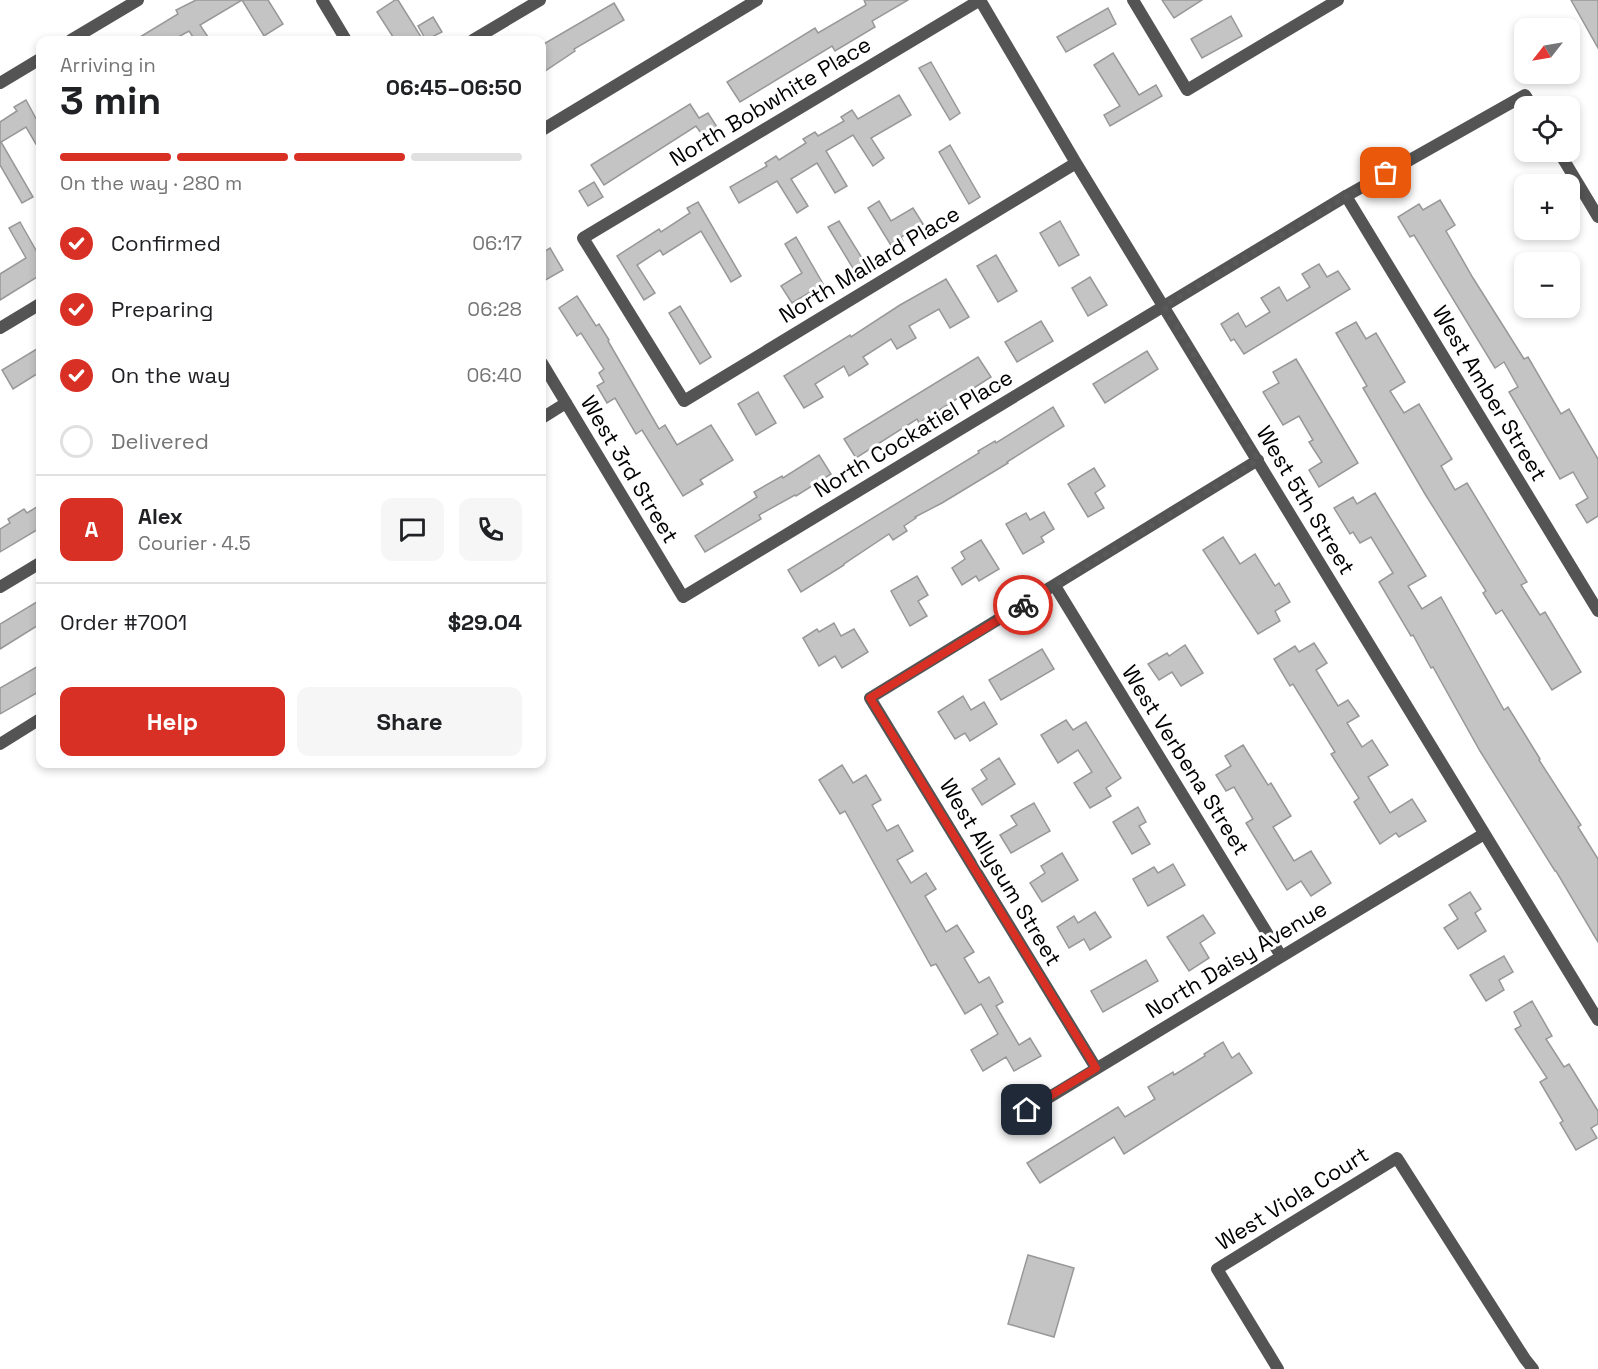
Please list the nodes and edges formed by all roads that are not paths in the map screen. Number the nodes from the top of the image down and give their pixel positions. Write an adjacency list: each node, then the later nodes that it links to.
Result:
1 (138, 0): 8 (street)
2 (322, 0): 9 (street)
3 (540, 0): 10 (street)
4 (757, 0): 14 (street)
5 (980, 0): 16 (street, West 5th Street); 23 (street, North Bobwhite Place)
6 (1133, 0): 7 (street)
7 (1338, 0)
8 (78, 36)
9 (344, 36)
10 (480, 36)
11 (36, 61): 12 (street)
12 (0, 83)
13 (1514, 101): 17 (street, North Cockatiel Place)
14 (546, 128)
15 (1565, 162): 18 (street)
16 (1076, 163): 20 (street, West 5th Street); 23 (street, North Mallard Place)
17 (1346, 196): 20 (street, North Cockatiel Place); 31 (street, West Amber Street)
18 (1598, 217)
19 (36, 306): 21 (street)
20 (1164, 306): 26 (street, West 5th Street); 30 (street, North Cockatiel Place)
21 (0, 328)
22 (546, 370): 24 (street, West 3rd Street)
23 (684, 401)
24 (566, 403): 25 (street); 30 (street, West 3rd Street)
25 (546, 416)
26 (1258, 460): 28 (street); 34 (street, West 5th Street)
27 (36, 565): 29 (street)
28 (1055, 586): 35 (street, West Verbena Street); 37 (street, West Allysum Street)
29 (0, 587)
30 (683, 597)
31 (1598, 611)
32 (36, 722): 33 (street)
33 (0, 744)
34 (1484, 834): 35 (street, North Daisy Avenue); 36 (street, West 5th Street)
35 (1281, 956): 37 (street, North Daisy Avenue)
36 (1598, 1020)
37 (1096, 1068): 38 (street, North Daisy Avenue)
38 (1010, 1121)
39 (1278, 1369): 40 (street, West Viola Court)
40 (1533, 1369)

